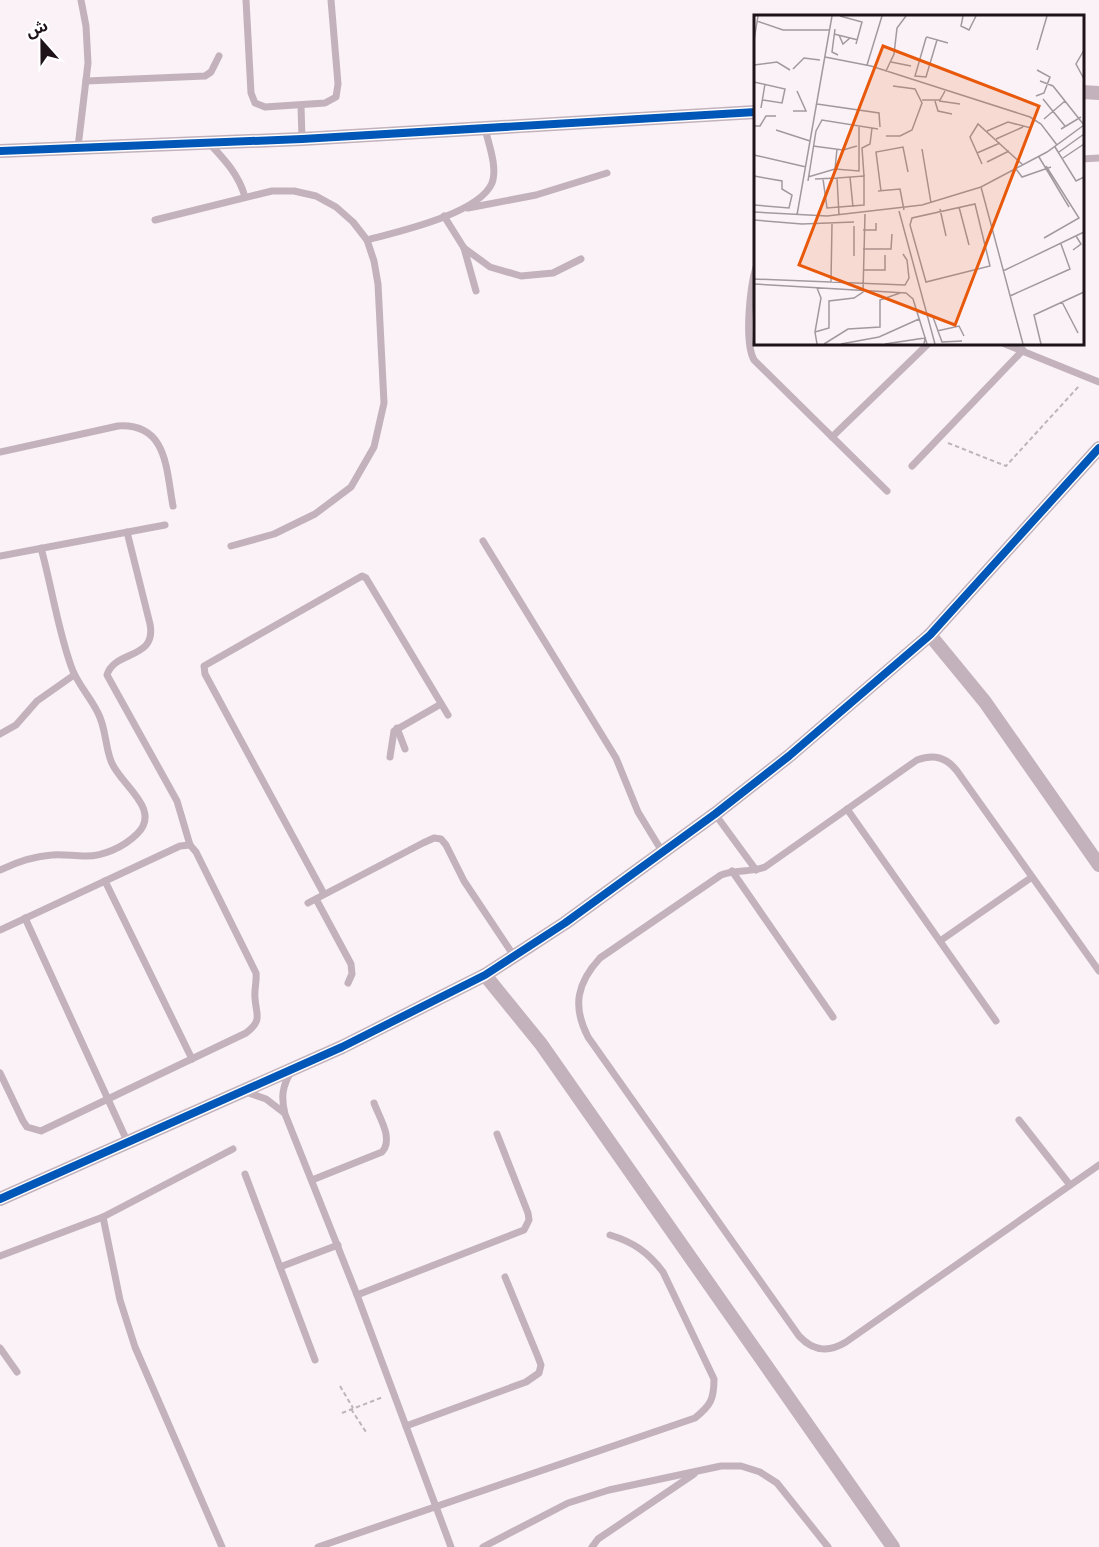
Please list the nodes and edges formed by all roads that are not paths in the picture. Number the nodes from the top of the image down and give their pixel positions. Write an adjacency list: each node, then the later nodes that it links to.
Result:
1 (81, 0): 5 (lane)
2 (246, 0): 8 (lane)
3 (331, 0): 8 (lane)
4 (219, 57): 5 (lane)
5 (86, 81): 13 (lane)
6 (1084, 92): 7 (street)
7 (1099, 93)
8 (301, 106): 11 (lane)
9 (754, 112): 10 (street)
10 (485, 128): 11 (street); 19 (lane)
11 (302, 139): 12 (street)
12 (208, 143): 13 (street); 18 (lane)
13 (78, 147): 14 (street)
14 (0, 151)
15 (1099, 158): 16 (lane)
16 (1084, 159)
17 (607, 173): 19 (lane)
18 (245, 197): 21 (lane); 22 (lane)
19 (462, 208): 20 (lane)
20 (444, 216): 22 (lane); 23 (lane)
21 (155, 220)
22 (367, 240): 40 (lane)
23 (464, 248): 24 (lane); 26 (lane)
24 (581, 259)
25 (754, 284): 31 (lane)
26 (476, 291)
27 (927, 345): 31 (lane)
28 (1008, 345): 29 (lane)
29 (1023, 350): 30 (lane); 34 (lane)
30 (1099, 382)
31 (832, 437): 35 (lane)
32 (1099, 448): 43 (street)
33 (0, 452): 36 (lane)
34 (912, 466)
35 (887, 491)
36 (173, 506)
37 (165, 525): 38 (lane)
38 (127, 532): 41 (lane); 53 (lane)
39 (483, 541): 54 (lane)
40 (231, 546)
41 (41, 548): 42 (lane); 44 (lane)
42 (0, 556)
43 (930, 635): 52 (street); 55 (street)
44 (74, 675): 48 (lane); 56 (lane)
45 (441, 704): 46 (lane); 47 (lane); 61 (lane)
46 (448, 715)
47 (397, 728): 49 (lane); 50 (lane)
48 (0, 734)
49 (405, 749)
50 (390, 757)
51 (847, 809): 57 (lane); 59 (lane); 66 (lane)
52 (716, 814): 54 (street); 57 (lane)
53 (190, 845): 60 (lane); 73 (lane)
54 (663, 853): 67 (street)
55 (1099, 864)
56 (0, 870)
57 (756, 870): 58 (lane)
58 (732, 871): 71 (lane); 87 (lane)
59 (1032, 877): 66 (lane); 68 (lane)
60 (105, 881): 64 (lane); 73 (lane)
61 (324, 894): 62 (lane); 67 (lane)
62 (316, 899): 63 (lane); 70 (lane)
63 (308, 903)
64 (26, 918): 65 (lane); 77 (lane)
65 (0, 930)
66 (940, 941): 72 (lane)
67 (514, 956): 69 (street)
68 (1099, 971)
69 (485, 975): 74 (street); 108 (street)
70 (348, 983)
71 (832, 1017)
72 (996, 1021)
73 (192, 1059): 77 (lane)
74 (293, 1070): 76 (street); 79 (lane)
75 (0, 1073): 77 (lane)
76 (242, 1091): 79 (lane); 82 (street)
77 (110, 1100): 82 (lane)
78 (374, 1103): 86 (lane)
79 (285, 1114): 86 (lane)
80 (1019, 1120): 87 (lane)
81 (497, 1134): 95 (lane)
82 (128, 1143): 88 (street)
83 (233, 1149): 89 (lane)
84 (1099, 1165): 87 (lane)
85 (245, 1174): 93 (lane)
86 (312, 1180): 91 (lane)
87 (1070, 1185)
88 (0, 1199)
89 (103, 1217): 92 (lane); 102 (lane)
90 (610, 1235): 101 (lane)
91 (338, 1245): 93 (lane); 95 (lane)
92 (0, 1256)
93 (280, 1267): 97 (lane)
94 (505, 1277): 99 (lane)
95 (357, 1295): 99 (lane)
96 (0, 1348): 98 (lane)
97 (315, 1360)
98 (17, 1372)
99 (406, 1426): 101 (lane)
100 (699, 1470): 105 (lane); 106 (lane); 107 (lane)
101 (437, 1506): 103 (lane); 104 (lane)
102 (222, 1547)
103 (318, 1547)
104 (451, 1547)
105 (483, 1547)
106 (592, 1547)
107 (828, 1547)
108 (893, 1547)

